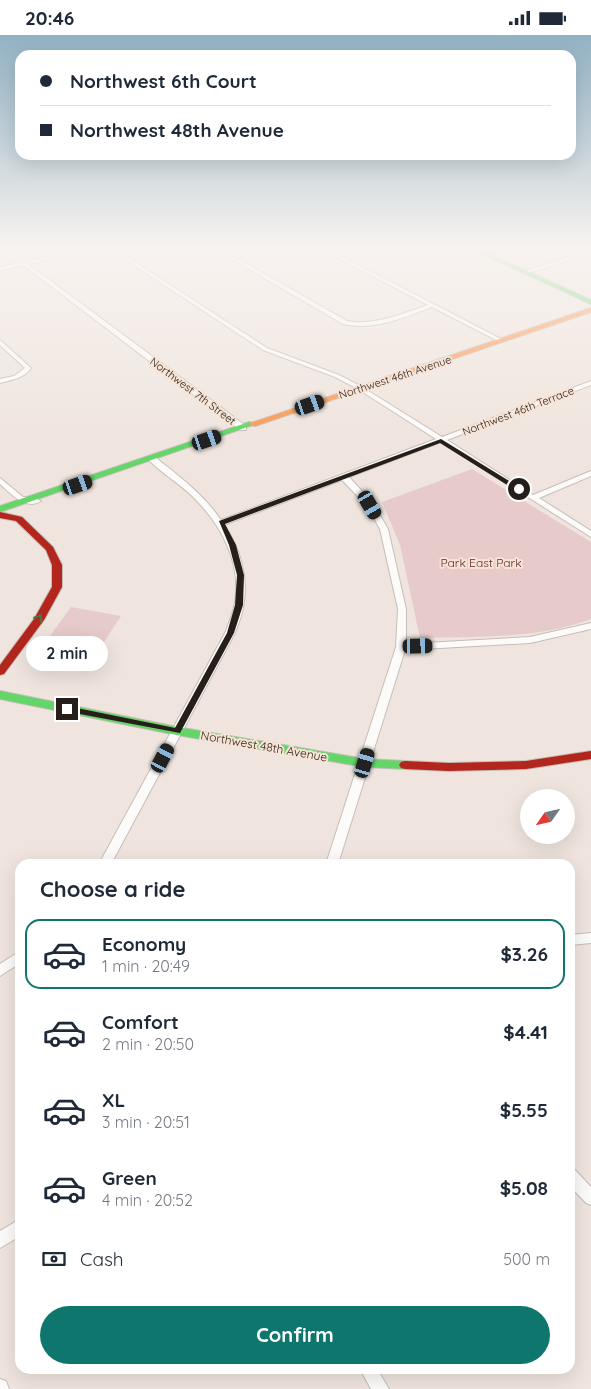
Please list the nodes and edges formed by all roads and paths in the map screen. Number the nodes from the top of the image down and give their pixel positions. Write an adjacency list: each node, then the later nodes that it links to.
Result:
1 (87, 311): 12 (street, Northwest 7th Street)
2 (207, 311): 11 (street)
3 (325, 311): 4 (street)
4 (413, 311)
5 (445, 311): 7 (street)
6 (588, 311): 7 (street, Northwest 46th Avenue)
7 (502, 341): 11 (street, Northwest 46th Avenue)
8 (0, 342): 9 (street)
9 (0, 381)
10 (591, 383): 13 (street, Northwest 46th Terrace)
11 (360, 388): 12 (street, Northwest 46th Avenue); 13 (street)
12 (243, 428): 14 (street, Northwest 46th Avenue)
13 (441, 441): 16 (street, Northwest 46th Terrace); 19 (street)
14 (152, 459): 20 (street, Northwest 46th Avenue); 23 (street)
15 (591, 473): 19 (street)
16 (344, 477): 23 (street, Northwest 46th Terrace); 26 (street)
17 (0, 479): 18 (street)
18 (14, 492): 20 (street); 21 (street)
19 (533, 498): 24 (street)
20 (32, 501): 21 (street); 22 (street)
21 (2, 511): 22 (street)
22 (19, 519): 27 (street, one-way to 22)
23 (221, 523): 29 (street)
24 (591, 535)
25 (591, 626): 26 (street)
26 (402, 647): 31 (street)
27 (0, 672)
28 (0, 695): 29 (street, Northwest 48th Avenue)
29 (177, 731): 31 (street, Northwest 48th Avenue); 32 (street)
30 (591, 755): 31 (street, Northwest 48th Avenue)
31 (365, 763): 33 (street)
32 (108, 859)
33 (334, 859)
34 (591, 938): 35 (street)
35 (575, 940)
36 (15, 960): 37 (street)
37 (0, 971)
38 (575, 1180): 39 (street)
39 (591, 1198)
40 (15, 1230): 41 (street)
41 (0, 1240)
42 (371, 1374): 43 (street)
43 (381, 1389)

